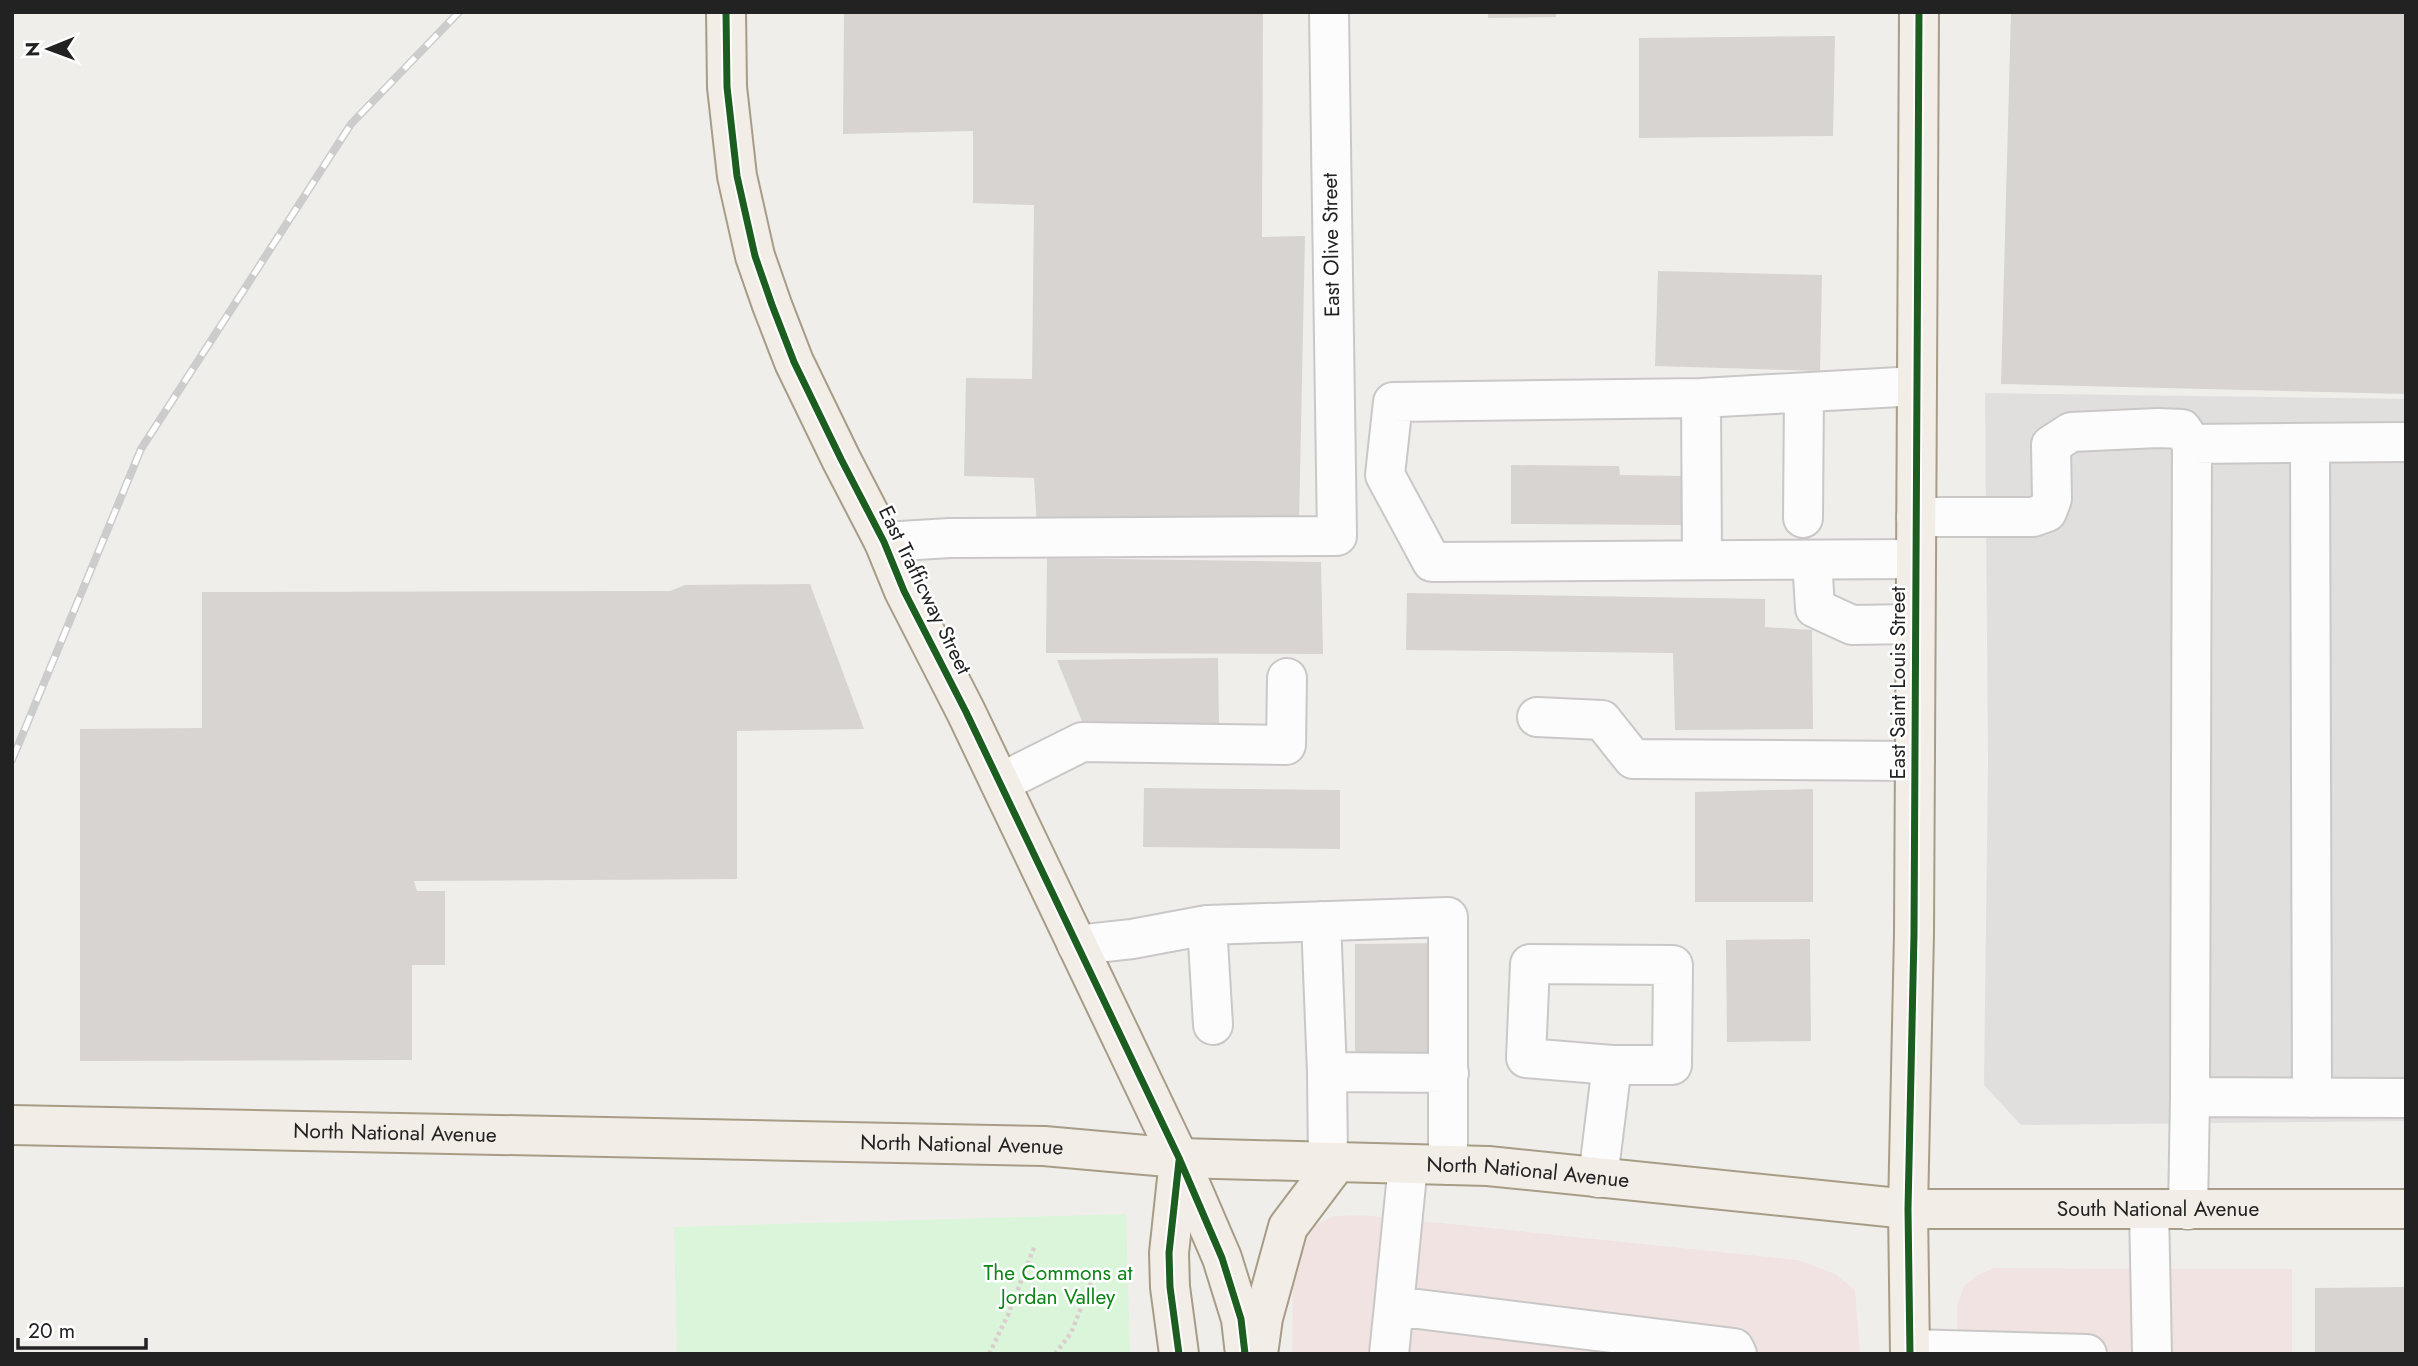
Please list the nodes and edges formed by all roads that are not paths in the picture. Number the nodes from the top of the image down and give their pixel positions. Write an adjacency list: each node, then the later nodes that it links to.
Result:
1 (726, 12): 14 (main road, East Trafficway Street)
2 (1329, 12): 11 (street, East Olive Street)
3 (1919, 12): 4 (main road, East Saint Louis Street)
4 (1917, 386): 5 (street); 12 (main road, East Saint Louis Street)
5 (1804, 394): 6 (street); 13 (street)
6 (1701, 398): 10 (street); 17 (street)
7 (2406, 442): 8 (street)
8 (2310, 443): 9 (street); 31 (street)
9 (2192, 444): 12 (street); 30 (street)
10 (1385, 475): 11 (street); 17 (street)
11 (1335, 477): 14 (street, East Olive Street)
12 (1916, 517): 16 (main road, East Saint Louis Street)
13 (1803, 518)
14 (884, 542): 22 (main road, East Trafficway Street)
15 (1812, 559): 16 (street); 17 (street); 18 (street)
16 (1916, 559): 18 (main road, East Saint Louis Street)
17 (1702, 560)
18 (1914, 624): 21 (main road, East Saint Louis Street)
19 (1287, 678): 22 (street)
20 (1537, 717): 21 (street)
21 (1915, 761): 39 (main road, East Saint Louis Street)
22 (1000, 783): 25 (main road, East Trafficway Street)
23 (1333, 920): 24 (street); 28 (street); 29 (street)
24 (1207, 925): 25 (street); 26 (street)
25 (1077, 945): 34 (main road, East Trafficway Street)
26 (1213, 1025)
27 (1612, 1065): 38 (street)
28 (1327, 1072): 29 (street); 35 (street)
29 (1449, 1073): 37 (street)
30 (2190, 1097): 31 (street); 41 (street)
31 (2312, 1098): 32 (street)
32 (2406, 1098)
33 (12, 1125): 34 (main road, North National Avenue)
34 (1179, 1158): 35 (main road, North National Avenue); 45 (main road); 46 (main road, East Trafficway Street)
35 (1333, 1162): 36 (main road, North National Avenue); 47 (main road)
36 (1408, 1164): 37 (main road, North National Avenue); 43 (street)
37 (1448, 1165): 38 (main road, North National Avenue)
38 (1598, 1178): 39 (main road, North National Avenue)
39 (1908, 1209): 40 (main road, South National Avenue); 44 (main road, East Saint Louis Street)
40 (2149, 1209): 41 (main road, South National Avenue); 51 (street)
41 (2188, 1209): 42 (main road, South National Avenue)
42 (2406, 1209)
43 (1394, 1306): 48 (street); 49 (street)
44 (1910, 1352): 50 (street)
45 (1179, 1354)
46 (1245, 1354)
47 (1258, 1354)
48 (1389, 1354)
49 (1737, 1354)
50 (2087, 1354)
51 (2152, 1354)

